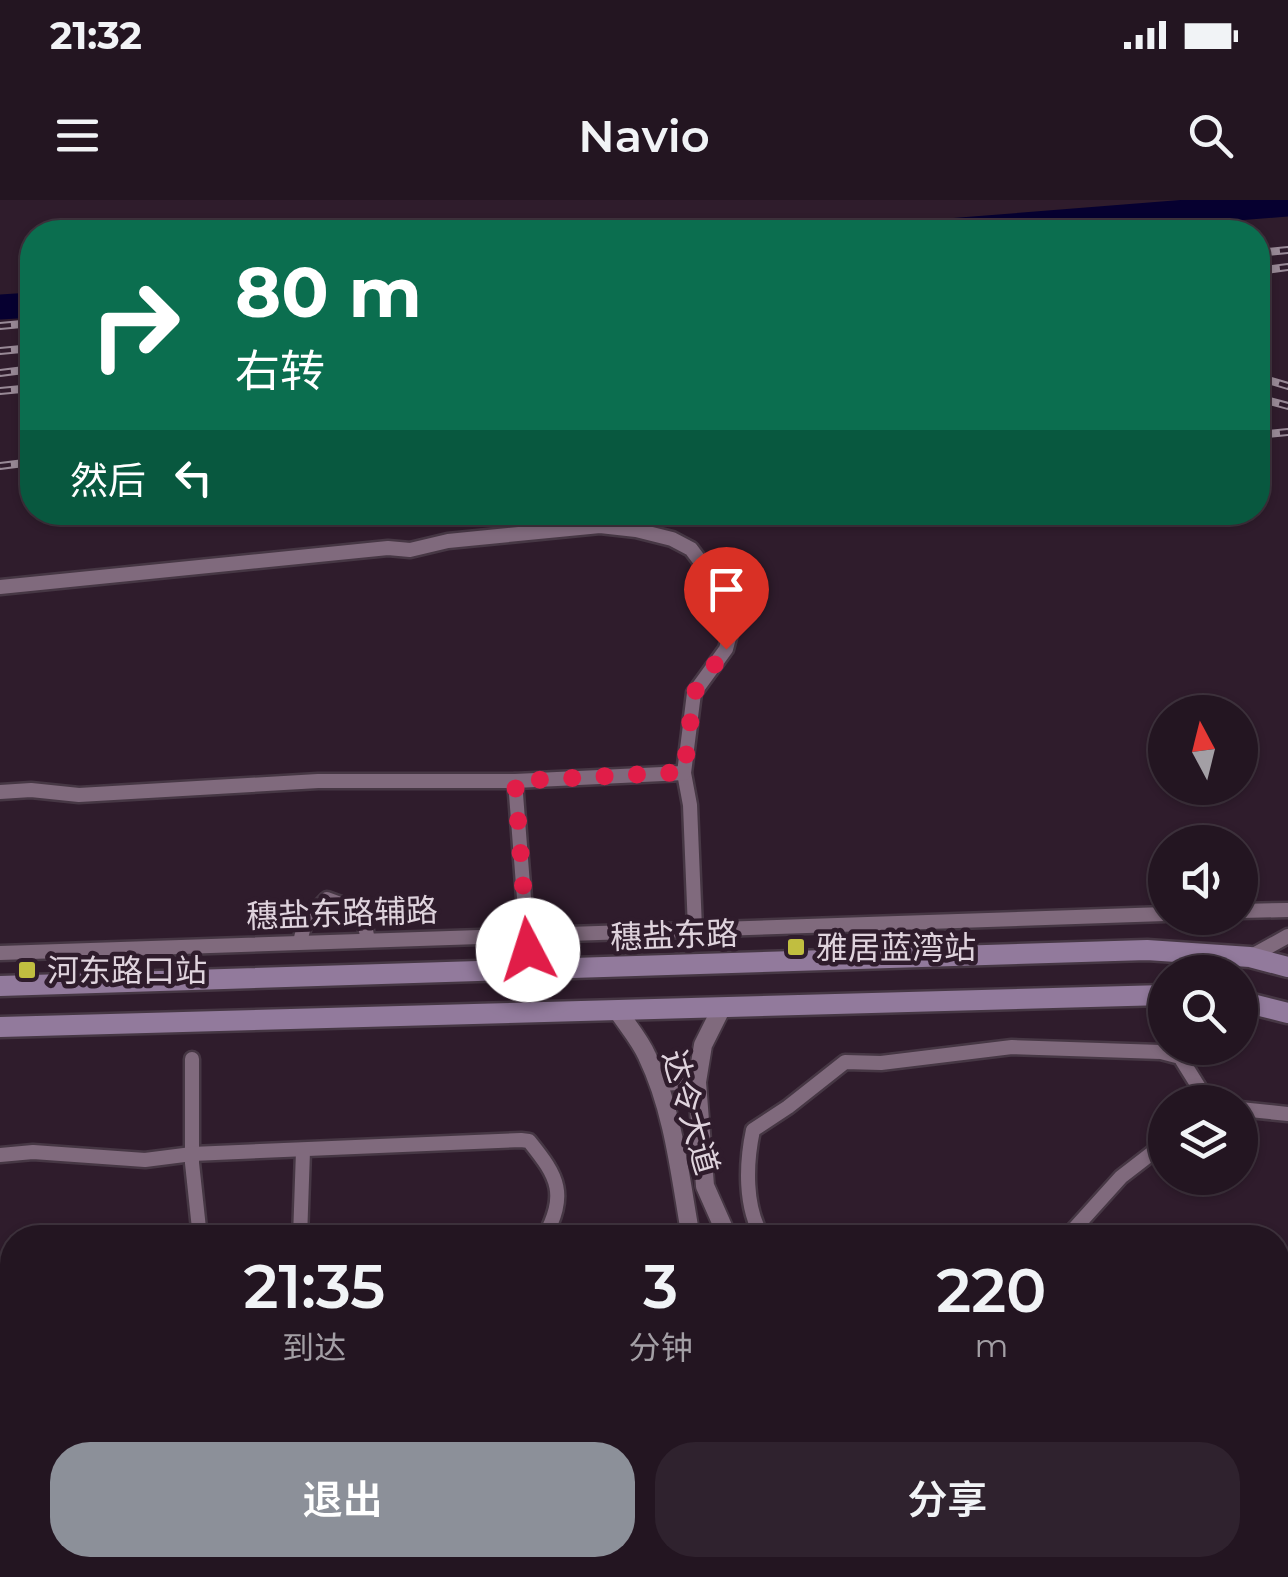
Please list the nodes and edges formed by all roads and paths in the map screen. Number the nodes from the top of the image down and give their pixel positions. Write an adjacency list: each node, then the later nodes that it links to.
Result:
1 (0, 587): 2 (street)
2 (684, 772): 3 (street); 8 (street)
3 (515, 781): 4 (street); 9 (street)
4 (0, 792)
5 (1288, 910): 6 (street)
6 (1258, 911)
7 (1148, 915): 8 (street, 穗盐东路辅路)
8 (695, 929): 9 (street, 穗盐东路辅路)
9 (527, 934): 11 (street, 穗盐东路辅路); 18 (street)
10 (1288, 936): 15 (street)
11 (368, 940): 12 (street, 穗盐东路辅路); 12 (street)
12 (300, 942): 13 (street, 穗盐东路辅路)
13 (0, 953)
14 (1221, 955): 18 (main road, 穗盐东路)
15 (1254, 955)
16 (1258, 959): 17 (main road, 穗盐东路)
17 (1288, 967)
18 (524, 969): 19 (main road, 穗盐东路)
19 (0, 986)
20 (1148, 995): 22 (main road)
21 (1258, 1006): 24 (main road)
22 (722, 1007): 23 (main road); 27 (street, 达令大道)
23 (617, 1010): 25 (main road); 28 (street, 达令大道)
24 (1288, 1014)
25 (0, 1027)
26 (192, 1058): 33 (street)
27 (697, 1082): 28 (street); 40 (street, 达令大道)
28 (659, 1084): 39 (street, 达令大道)
29 (1197, 1085): 41 (street)
30 (1258, 1111): 31 (street)
31 (1288, 1114)
32 (303, 1151): 33 (street); 37 (street); 38 (street)
33 (192, 1154): 34 (street); 36 (street)
34 (0, 1155)
35 (1148, 1156): 42 (street)
36 (199, 1225)
37 (300, 1225)
38 (550, 1225)
39 (689, 1225)
40 (722, 1225)
41 (756, 1225)
42 (1078, 1225)

